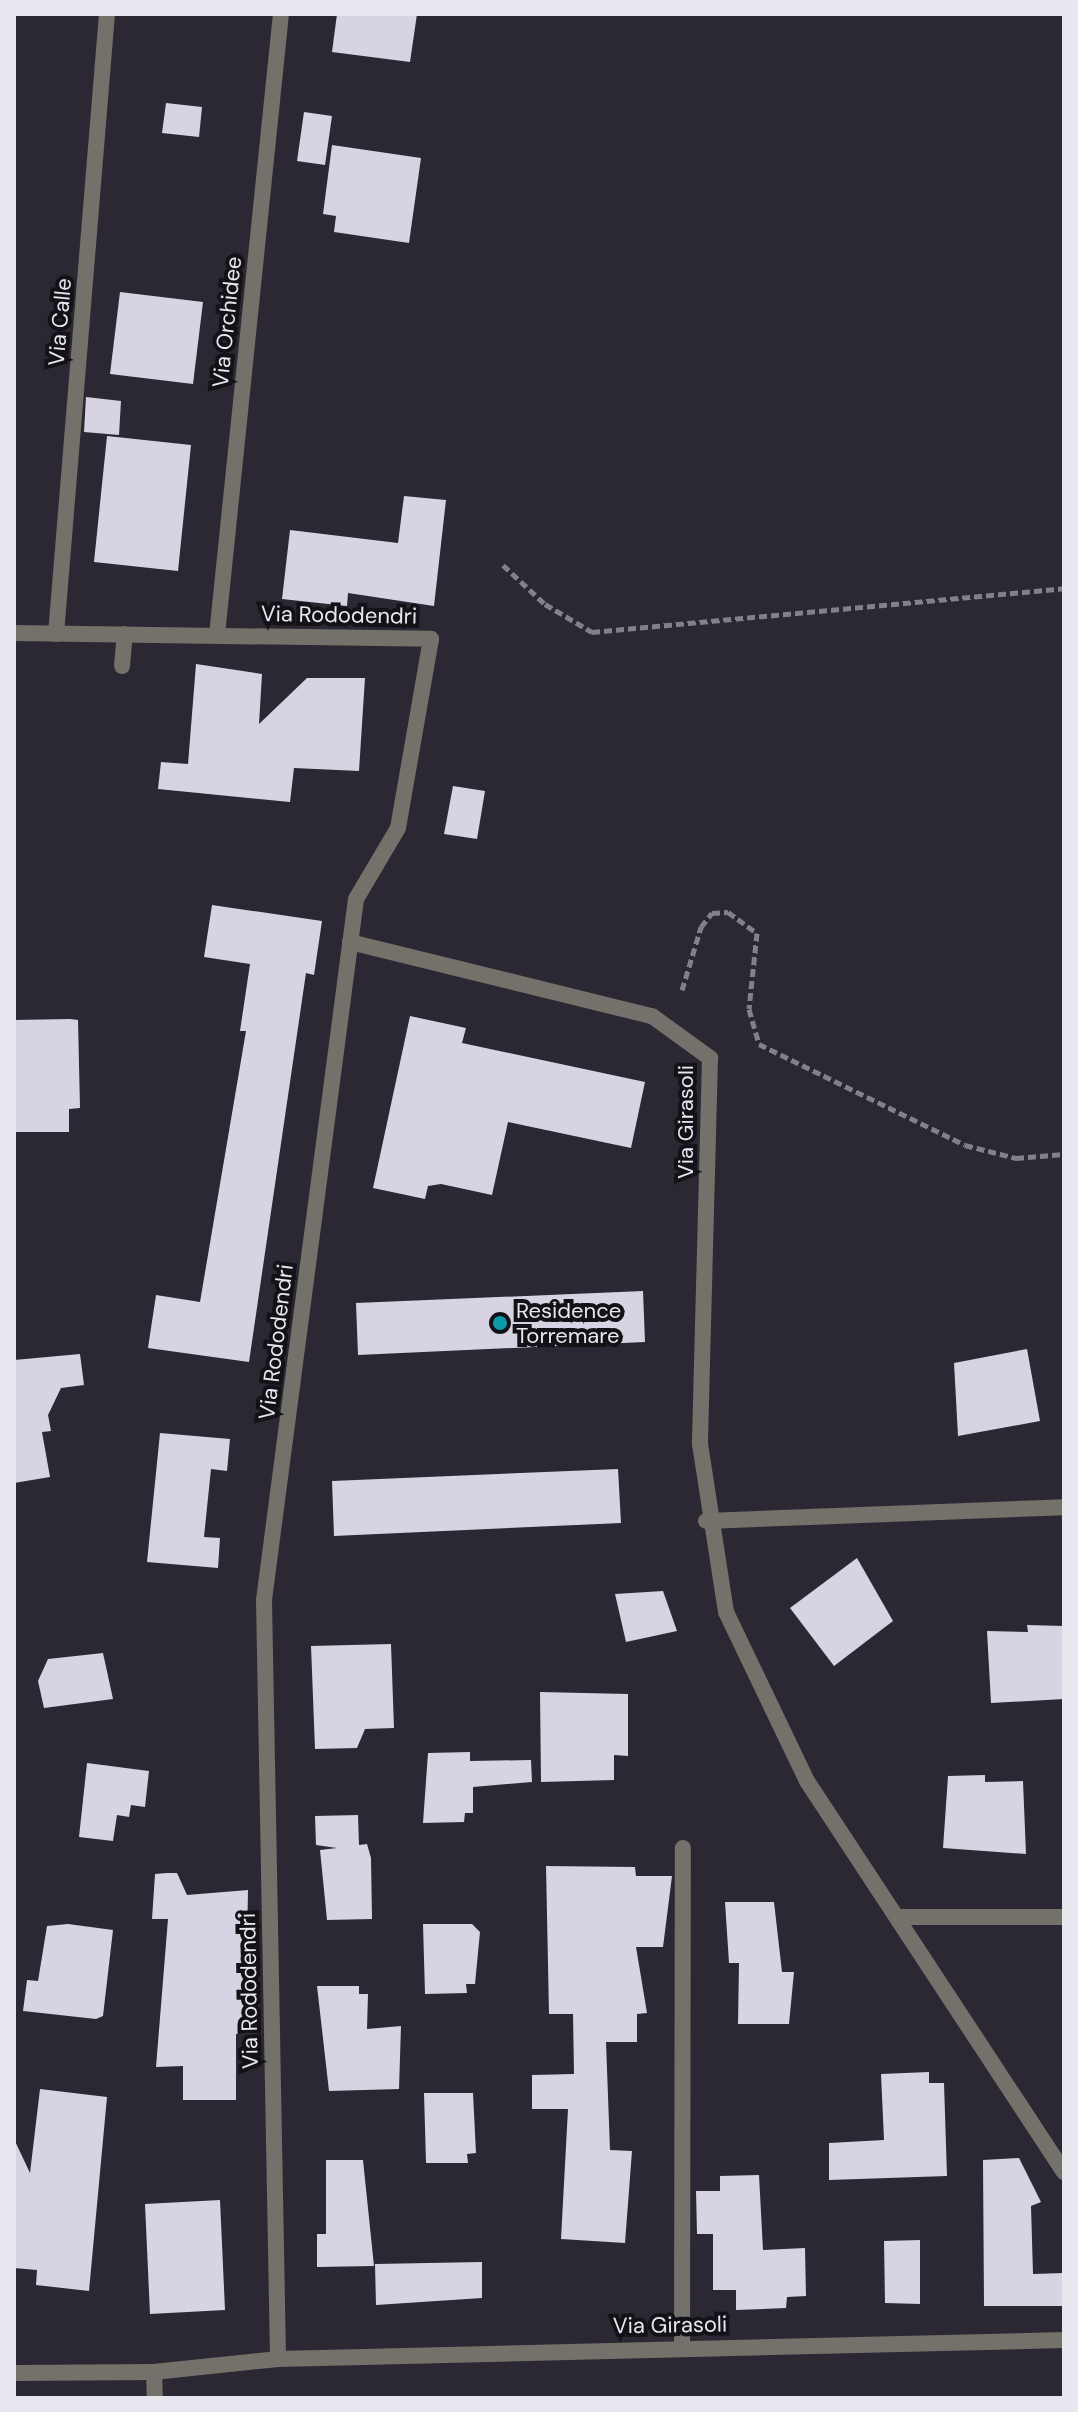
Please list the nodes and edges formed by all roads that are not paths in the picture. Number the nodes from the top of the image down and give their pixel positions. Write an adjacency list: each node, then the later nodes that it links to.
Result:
1 (107, 14): 4 (street, Via Calle)
2 (281, 14): 6 (street, Via Orchidee)
3 (14, 633): 4 (street, Via Rododendri)
4 (56, 634): 5 (street, Via Rododendri)
5 (125, 634): 6 (street, Via Rododendri); 7 (street)
6 (217, 635): 8 (street, Via Rododendri)
7 (122, 666)
8 (350, 942): 10 (street, Via Girasoli); 17 (street, Via Rododendri)
9 (1064, 1507): 10 (street)
10 (706, 1521): 12 (street, Via Girasoli)
11 (683, 1848): 16 (street)
12 (897, 1917): 13 (street); 14 (street, Via Girasoli)
13 (1064, 1917)
14 (1064, 2172)
15 (1064, 2340): 16 (street, Via Girasoli)
16 (682, 2346): 17 (street, Via Girasoli)
17 (278, 2359): 18 (street)
18 (154, 2372): 19 (street); 20 (street)
19 (14, 2373)
20 (155, 2398)

